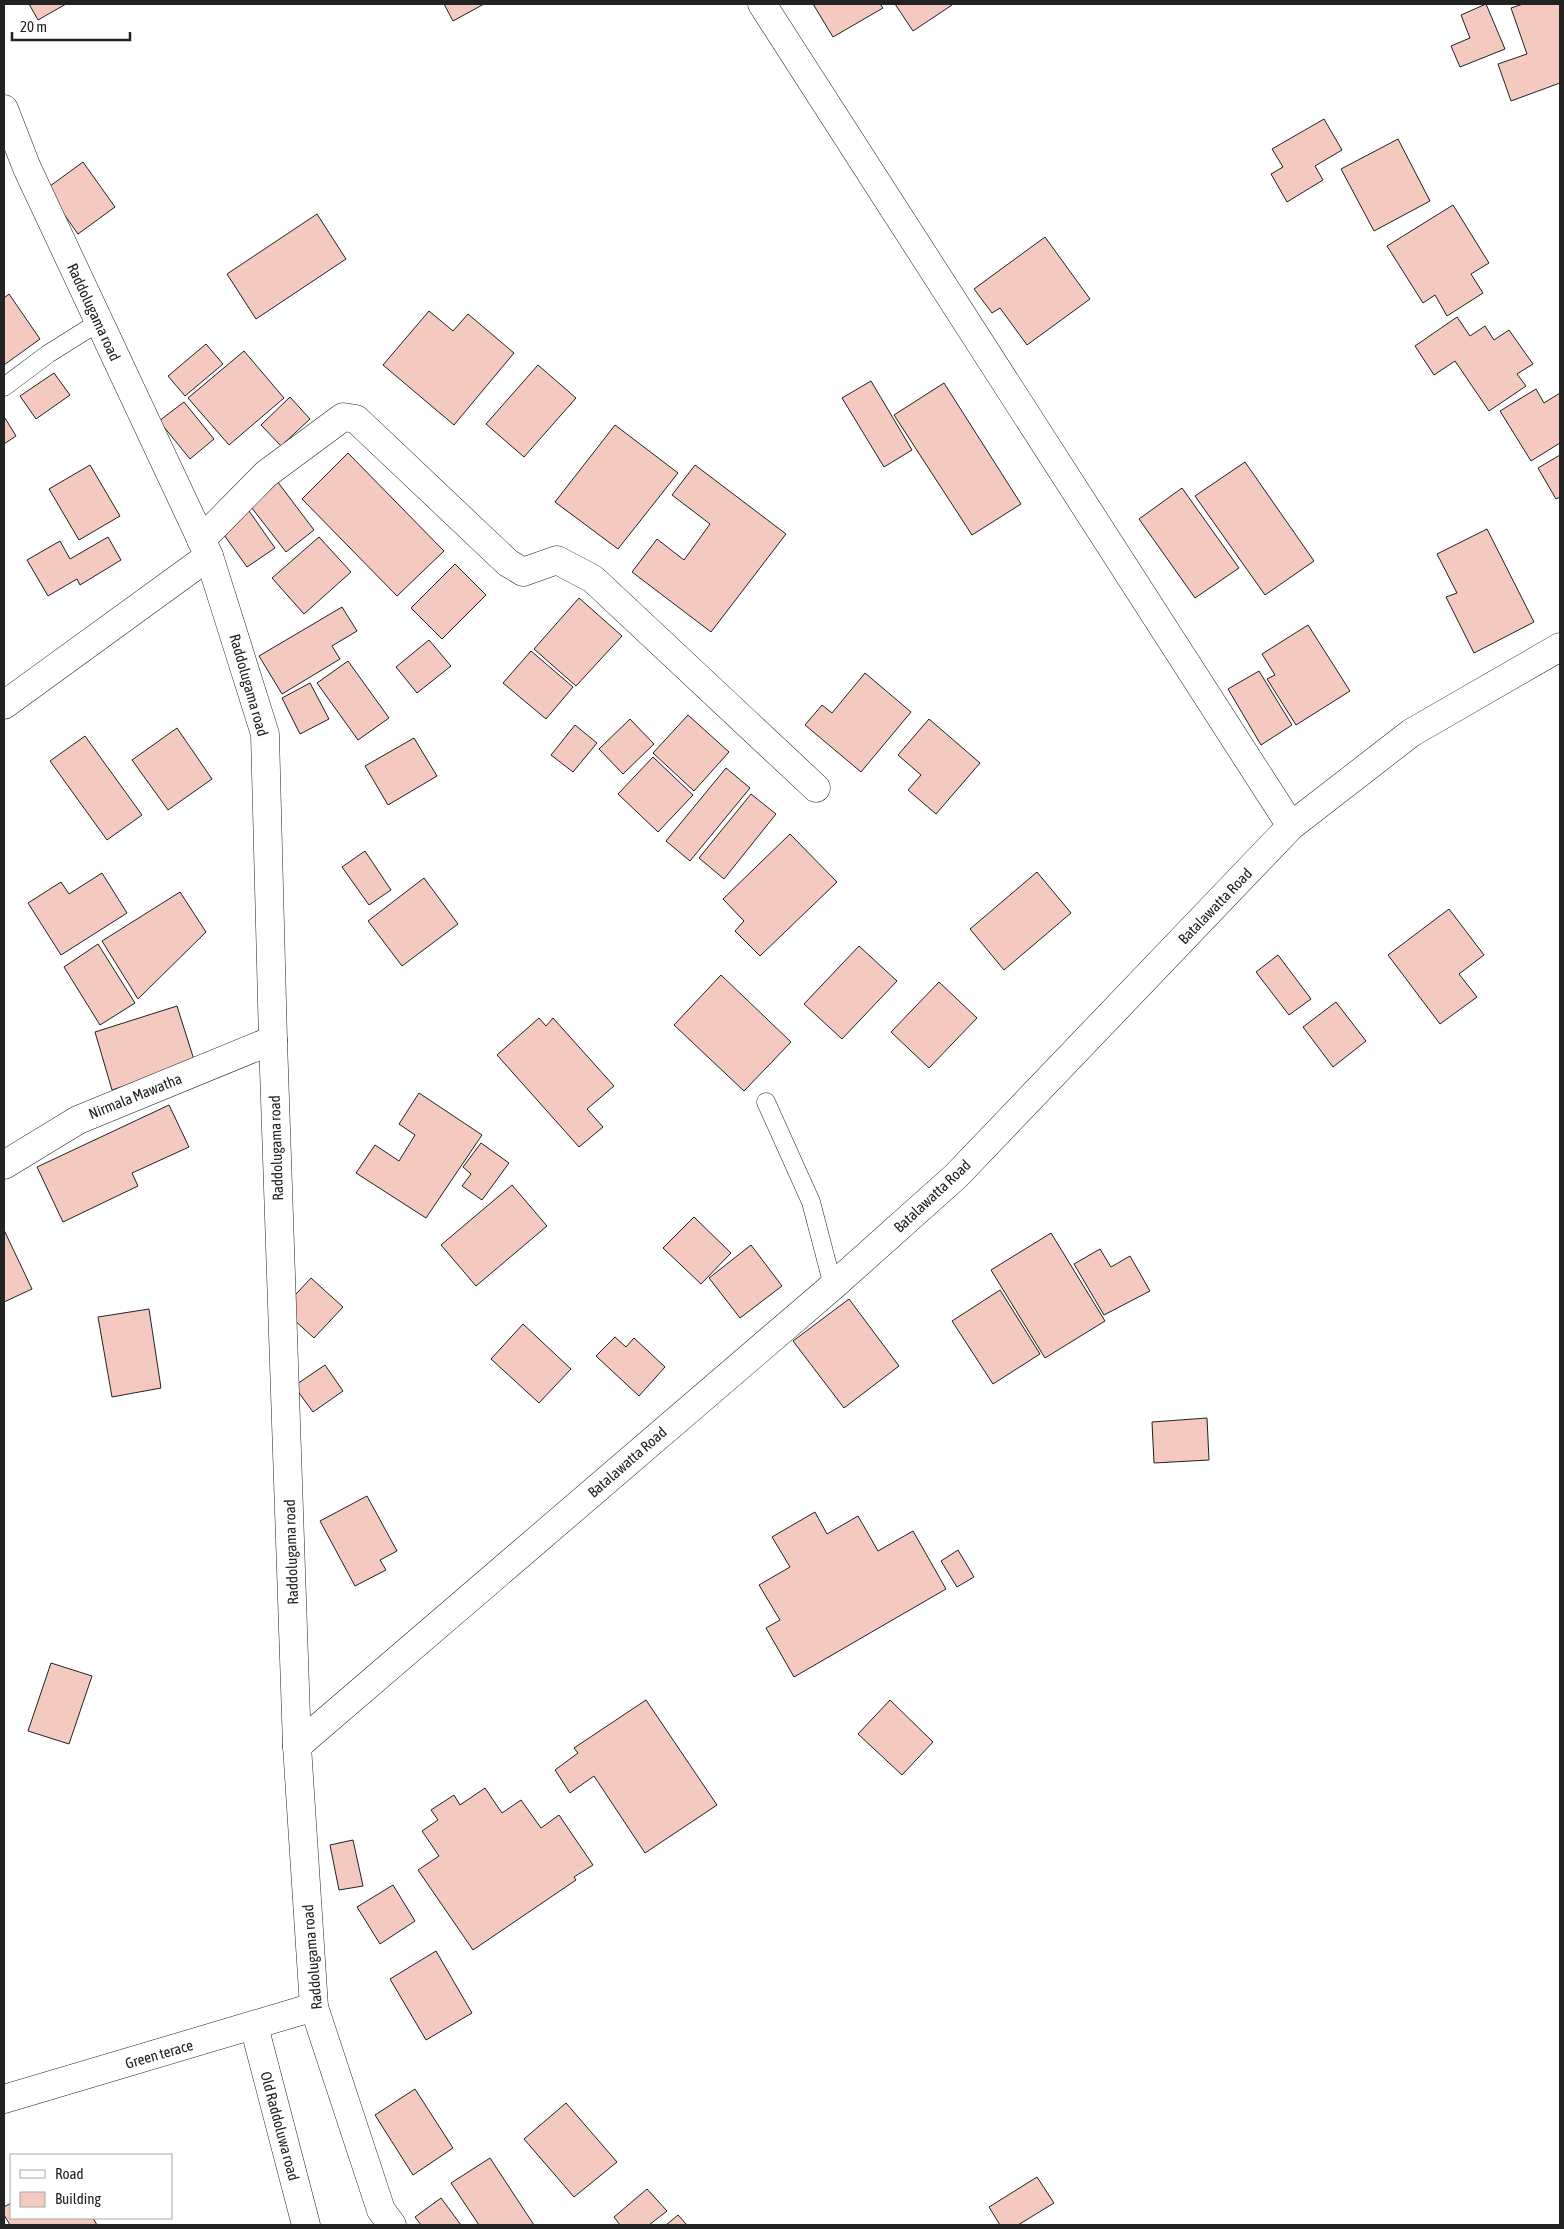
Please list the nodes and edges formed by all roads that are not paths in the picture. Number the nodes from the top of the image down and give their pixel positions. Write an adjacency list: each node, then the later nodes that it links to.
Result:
1 (762, 4): 9 (street)
2 (4, 109): 3 (street, Raddolugama road)
3 (99, 322): 4 (lane); 5 (street, Raddolugama road)
4 (4, 387)
5 (205, 548): 7 (street); 8 (street); 10 (street, Raddolugama road)
6 (1560, 647): 9 (street, Batalawatta Road)
7 (4, 705)
8 (816, 788)
9 (1291, 826): 13 (street, Batalawatta Road)
10 (272, 1040): 12 (street, Nirmala Mawatha); 14 (street, Raddolugama road)
11 (766, 1102): 13 (lane)
12 (4, 1165)
13 (833, 1286): 14 (street, Batalawatta Road)
14 (298, 1746): 15 (street, Raddolugama road)
15 (314, 2008): 16 (street, Green terace); 19 (street, Raddolugama road)
16 (254, 2026): 17 (street, Green terace); 18 (street, Old Raddoluwa road)
17 (4, 2099)
18 (306, 2225)
19 (392, 2225)

